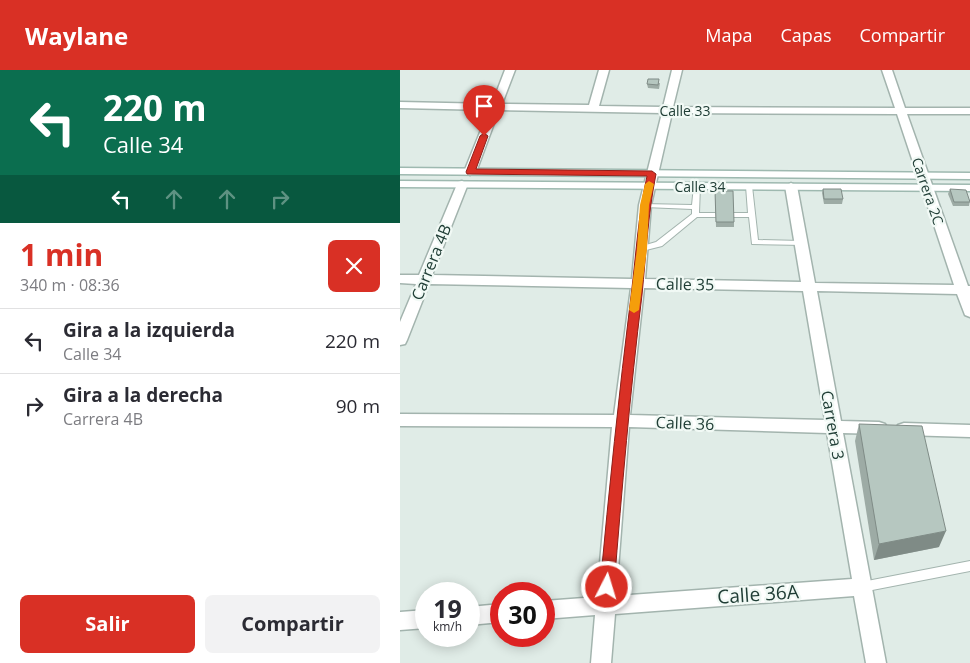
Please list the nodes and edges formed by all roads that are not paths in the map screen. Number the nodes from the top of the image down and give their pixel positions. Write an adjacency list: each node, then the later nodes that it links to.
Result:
1 (510, 70): 6 (street)
2 (604, 70): 7 (street)
3 (677, 70): 8 (street)
4 (887, 70): 9 (street, Carrera 2C)
5 (400, 105): 6 (street, Calle 33)
6 (496, 106): 7 (street, Calle 33); 12 (street)
7 (592, 108): 8 (street, Calle 33)
8 (669, 110): 9 (street, Calle 33); 15 (street)
9 (900, 110): 10 (street, Calle 33); 13 (street, Carrera 2C)
10 (970, 110)
11 (400, 171): 12 (street, Calle 34)
12 (470, 172): 15 (street, Calle 34)
13 (923, 175): 14 (street, Calle 34); 15 (street, Calle 34); 19 (street, Carrera 2C)
14 (970, 176)
15 (650, 180): 17 (street, Calle 34); 21 (street, Calle 34); 23 (street)
16 (400, 184): 17 (street, Calle 34)
17 (462, 184): 32 (street, Carrera 4B)
18 (791, 186): 19 (street, Calle 34); 22 (street, Calle 34); 29 (street, Carrera 3)
19 (927, 188): 20 (street, Calle 34); 35 (street, Carrera 2C)
20 (970, 188)
21 (696, 189): 22 (street, Calle 34); 24 (lane)
22 (749, 189): 28 (lane)
23 (645, 205): 24 (lane); 30 (street)
24 (696, 207): 25 (lane)
25 (695, 215): 26 (lane); 30 (lane)
26 (716, 215)
27 (734, 215): 28 (lane)
28 (752, 215): 29 (lane)
29 (801, 243): 34 (street, Carrera 3)
30 (642, 249): 33 (street)
31 (400, 280): 32 (street, Calle 35)
32 (424, 280): 33 (street, Calle 35); 37 (street, Carrera 4B)
33 (637, 284): 34 (street, Calle 35); 39 (street)
34 (809, 286): 35 (street, Calle 35); 40 (street, Carrera 3)
35 (966, 289): 36 (street, Carrera 2C)
36 (970, 312)
37 (400, 340)
38 (400, 420): 39 (street, Calle 36)
39 (621, 421): 40 (street, Calle 36); 44 (street)
40 (834, 427): 41 (street, Calle 36); 43 (street, Carrera 3)
41 (970, 432)
42 (970, 566): 43 (lane, Calle 36A)
43 (862, 587): 44 (street, Calle 36A); 49 (street, Carrera 3)
44 (605, 605): 45 (street, Calle 36A); 48 (street)
45 (555, 609)
46 (415, 620): 47 (street)
47 (400, 621)
48 (601, 663)
49 (876, 663)

